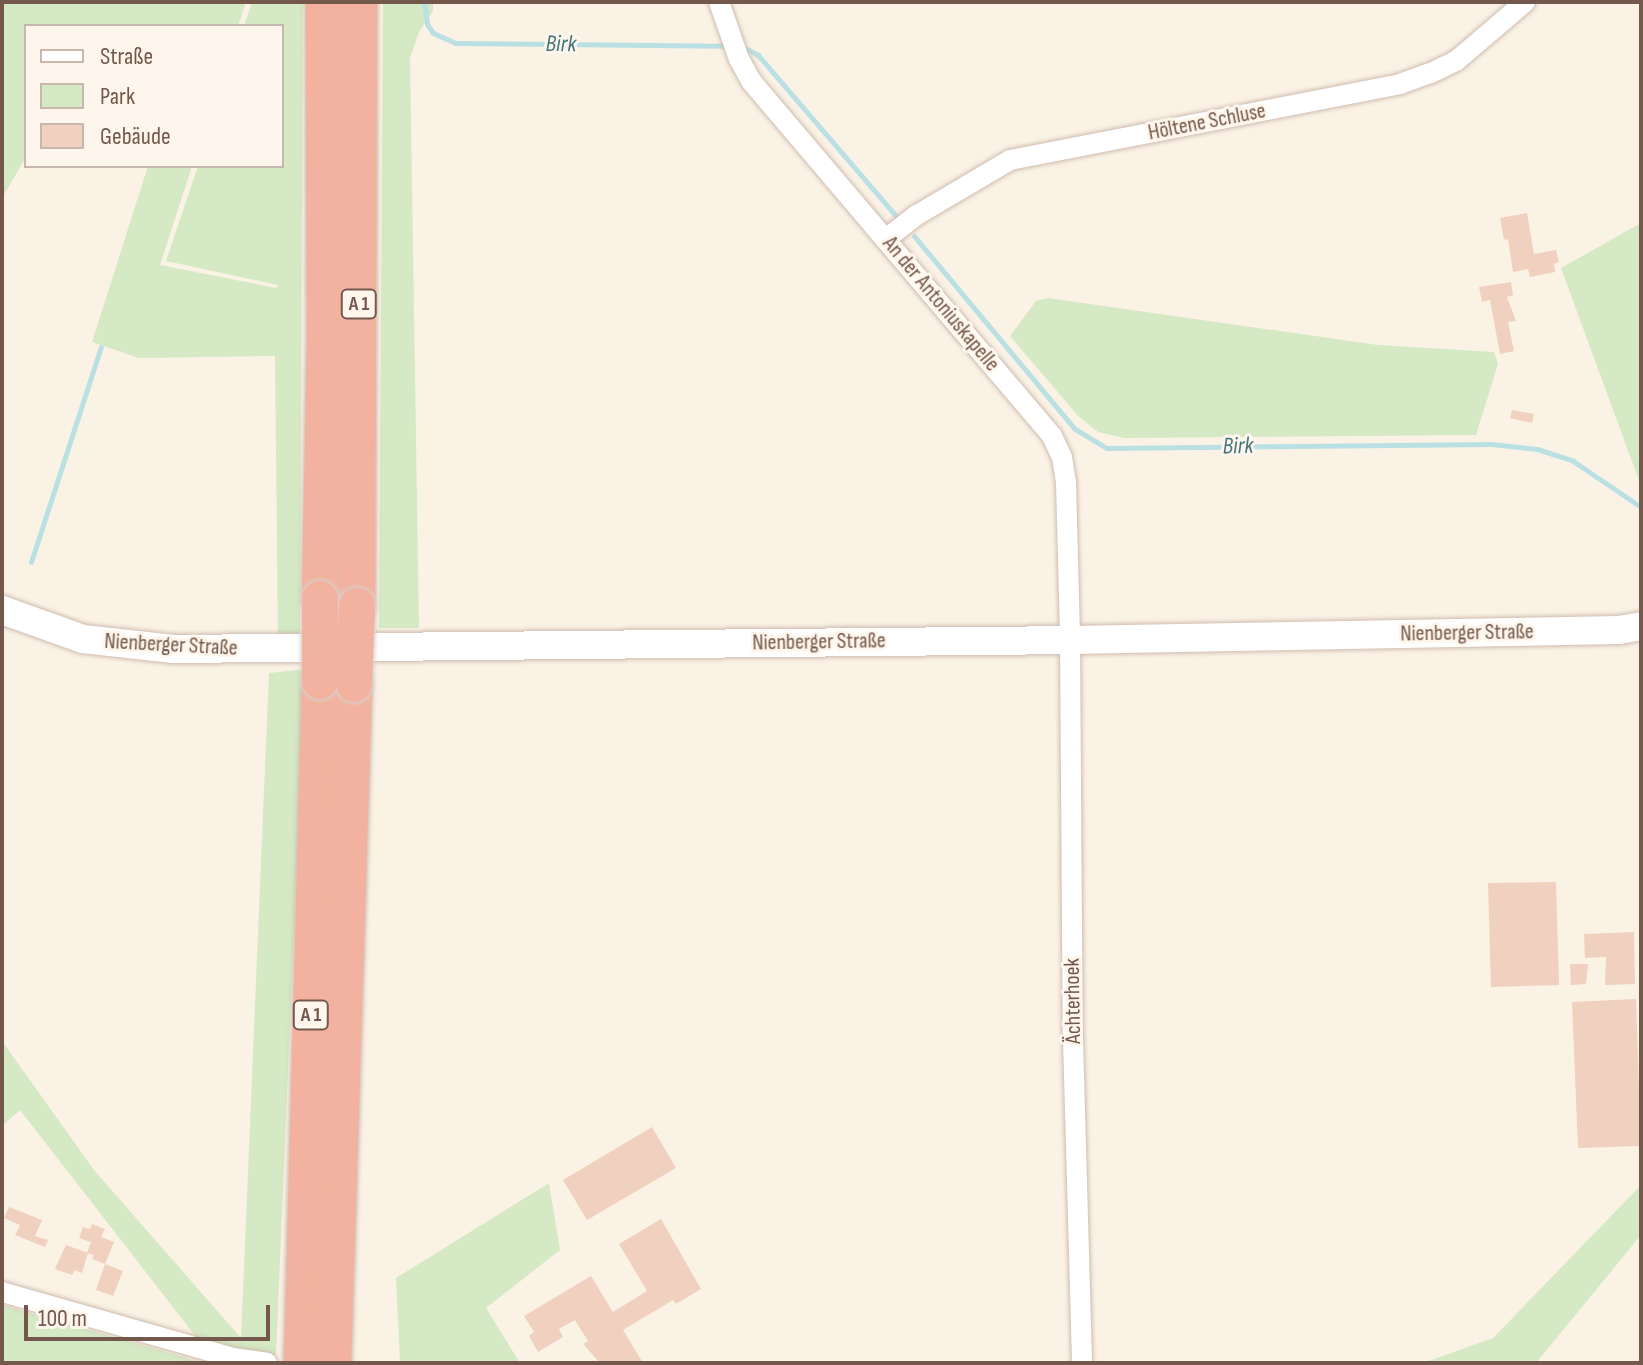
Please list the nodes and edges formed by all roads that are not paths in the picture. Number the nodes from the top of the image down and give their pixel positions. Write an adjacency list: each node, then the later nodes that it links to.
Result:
1 (324, 2): 9 (highway, A 1, bridge)
2 (359, 2): 9 (highway, A 1, bridge)
3 (719, 2): 5 (street, An der Antoniuskapelle)
4 (1525, 2): 5 (street, Höltene Schluse)
5 (890, 236): 8 (street, An der Antoniuskapelle)
6 (2, 610): 8 (street, Nienberger Straße)
7 (1641, 626): 8 (street, Nienberger Straße)
8 (1070, 640): 14 (street, Ächterhoek)
9 (337, 682): 11 (highway, A 1)
10 (2, 1292): 12 (street)
11 (318, 1356)
12 (233, 1360): 13 (street)
13 (267, 1363)
14 (1082, 1363)

